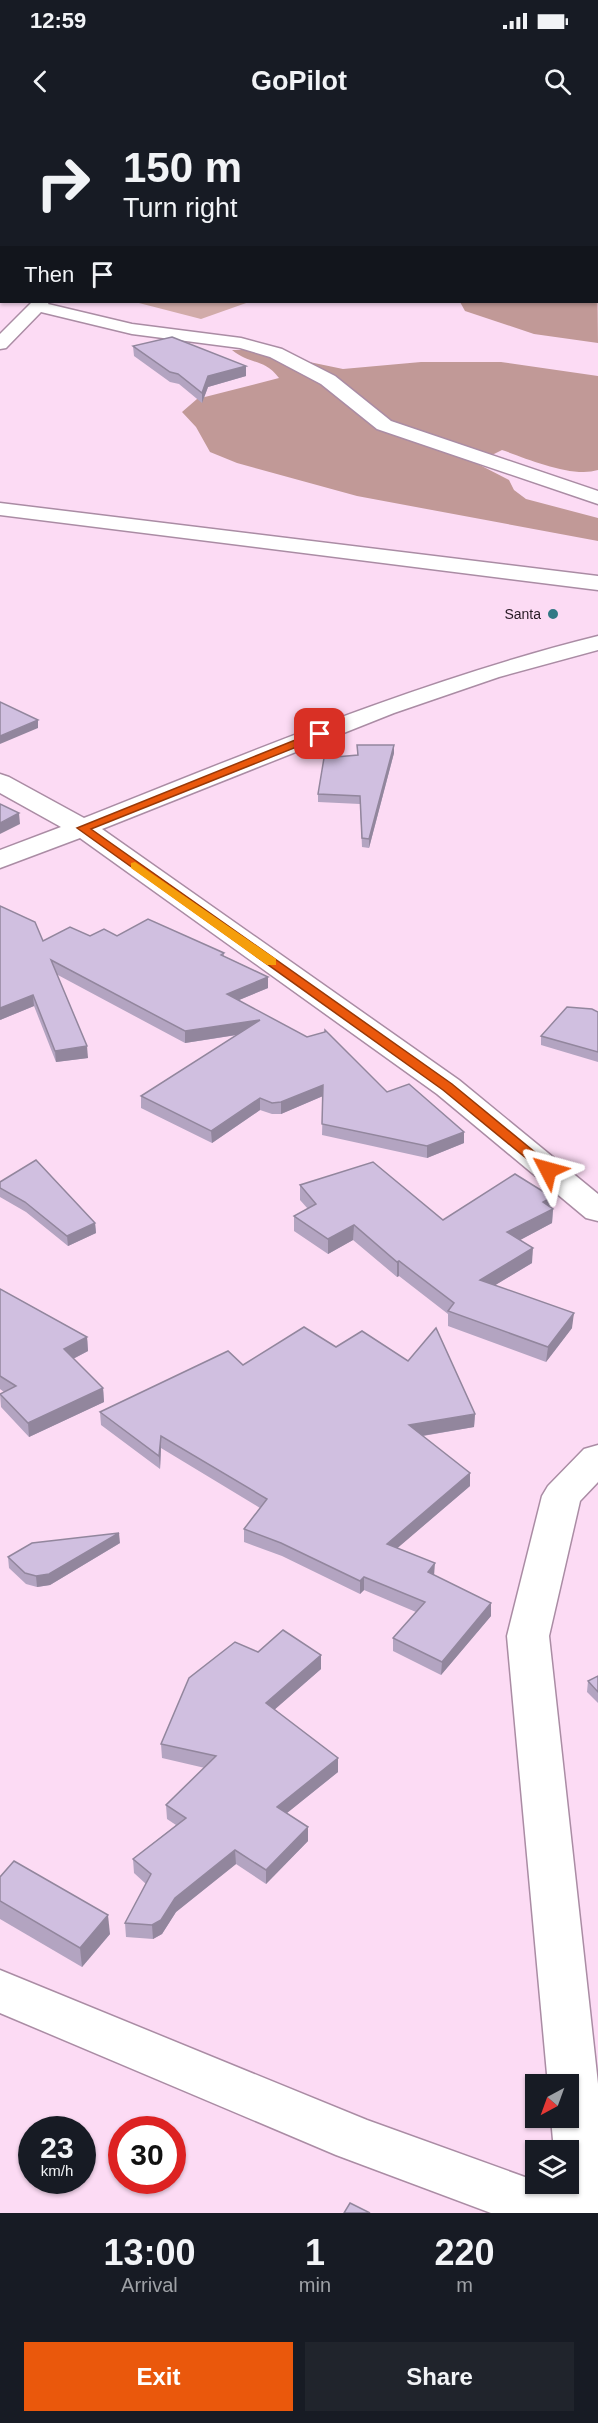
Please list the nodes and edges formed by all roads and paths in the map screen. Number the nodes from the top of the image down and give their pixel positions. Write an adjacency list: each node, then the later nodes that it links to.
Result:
1 (39, 304): 2 (street); 3 (street)
2 (0, 344)
3 (598, 498)
4 (0, 509): 5 (street)
5 (598, 583)
6 (598, 643): 8 (street)
7 (0, 782): 8 (street)
8 (83, 828): 9 (street); 10 (street)
9 (0, 860)
10 (598, 1211)
11 (598, 1458): 14 (street)
12 (0, 1991): 13 (street)
13 (556, 2213)
14 (586, 2213)

